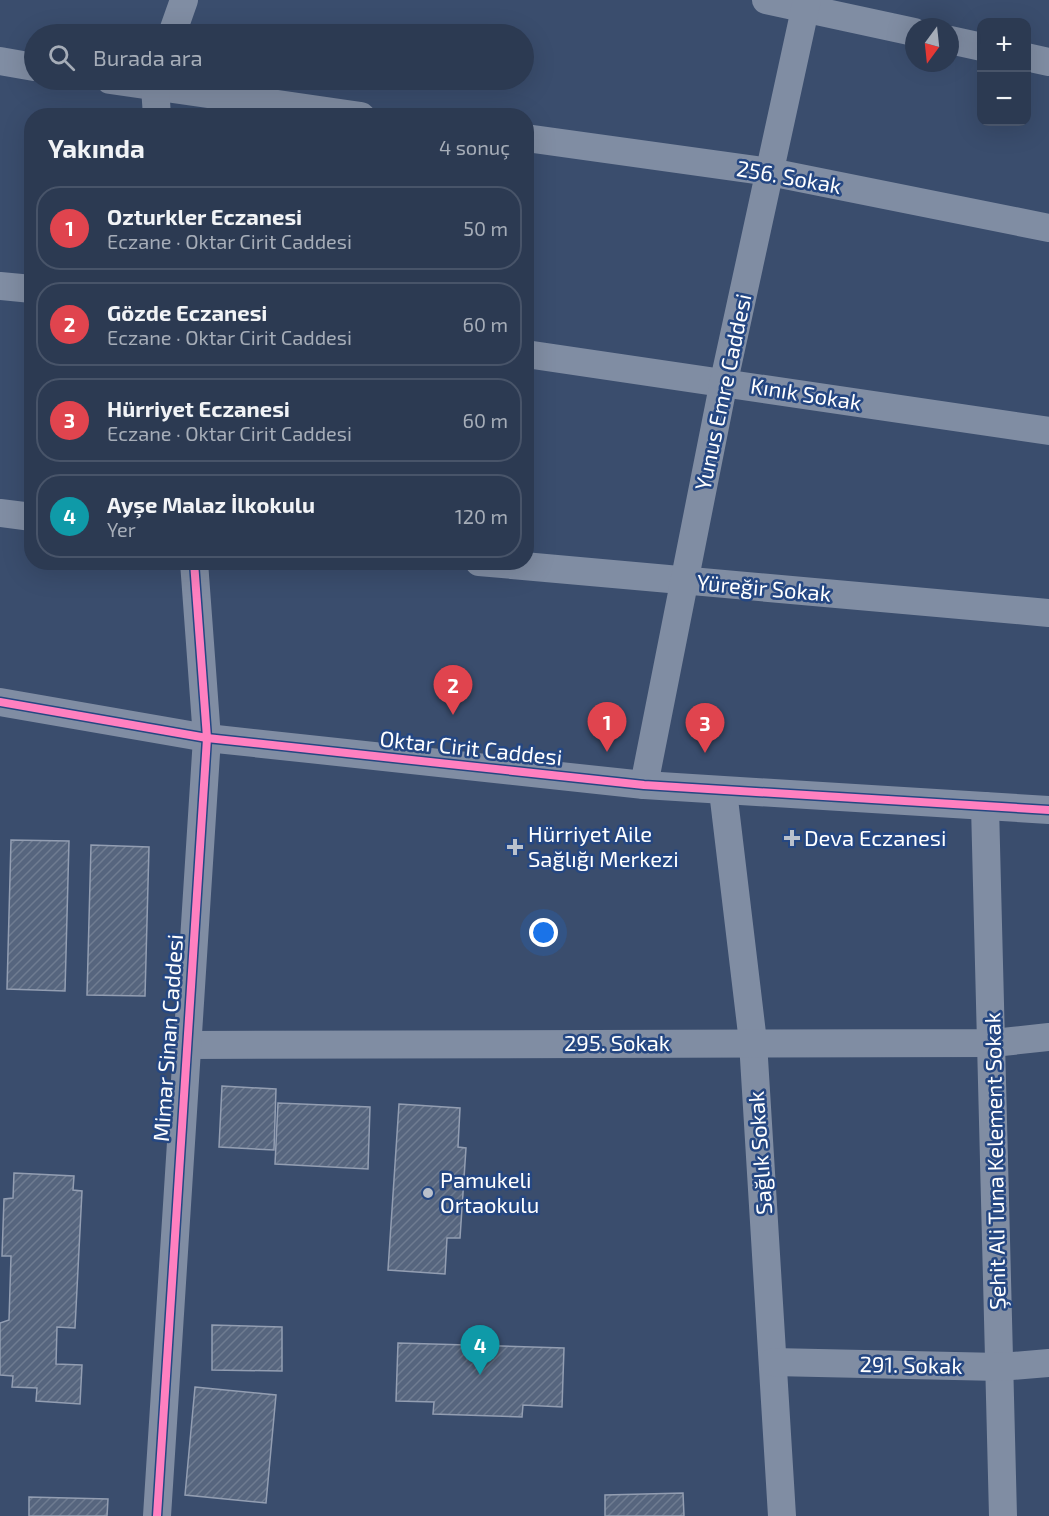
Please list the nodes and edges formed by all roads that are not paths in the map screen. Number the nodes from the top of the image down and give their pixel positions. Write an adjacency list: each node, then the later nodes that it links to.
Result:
1 (184, 0): 4 (street)
2 (766, 0): 3 (street)
3 (806, 3): 5 (street); 17 (street, Yunus Emre Caddesi)
4 (176, 24)
5 (905, 30)
6 (959, 42): 7 (street)
7 (977, 46)
8 (1031, 58): 10 (street)
9 (0, 61): 11 (street)
10 (1049, 62)
11 (24, 65)
12 (156, 90): 14 (street)
13 (199, 90): 15 (street)
14 (157, 108)
15 (311, 108)
16 (534, 139): 17 (street, 256. Sokak)
17 (770, 172): 18 (street, 256. Sokak); 22 (street, Yunus Emre Caddesi)
18 (1049, 228)
19 (0, 286): 20 (street)
20 (24, 288)
21 (534, 355): 22 (street, Kınık Sokak)
22 (724, 381): 23 (street, Kınık Sokak); 28 (street, Yunus Emre Caddesi)
23 (1049, 430)
24 (0, 513): 25 (street)
25 (24, 516)
26 (534, 567): 28 (street, Yüreğir Sokak)
27 (196, 570): 31 (street, Mimar Sinan Caddesi)
28 (683, 580): 29 (street, Yüreğir Sokak); 32 (street, Yunus Emre Caddesi)
29 (1049, 613)
30 (0, 702): 31 (street, Oktar Cirit Caddesi)
31 (207, 738): 32 (street, Oktar Cirit Caddesi); 39 (street, Mimar Sinan Caddesi)
32 (644, 785): 33 (street, Oktar Cirit Caddesi)
33 (723, 791): 34 (street, Oktar Cirit Caddesi); 37 (street, Sağlık Sokak)
34 (985, 806): 35 (street, Oktar Cirit Caddesi); 38 (street, Şehit Ali Tuna Kelement Sokak)
35 (1049, 810)
36 (1049, 1037): 38 (street, 295. Sokak)
37 (753, 1042): 38 (street, 295. Sokak); 39 (street, 295. Sokak); 40 (street, Sağlık Sokak)
38 (993, 1043): 42 (street, Şehit Ali Tuna Kelement Sokak)
39 (185, 1045): 43 (street, Mimar Sinan Caddesi)
40 (773, 1362): 42 (street, 291. Sokak); 44 (street, Sağlık Sokak)
41 (1049, 1363): 42 (street, 291. Sokak)
42 (1000, 1367): 45 (street, Şehit Ali Tuna Kelement Sokak)
43 (157, 1516)
44 (782, 1516)
45 (1003, 1516)

